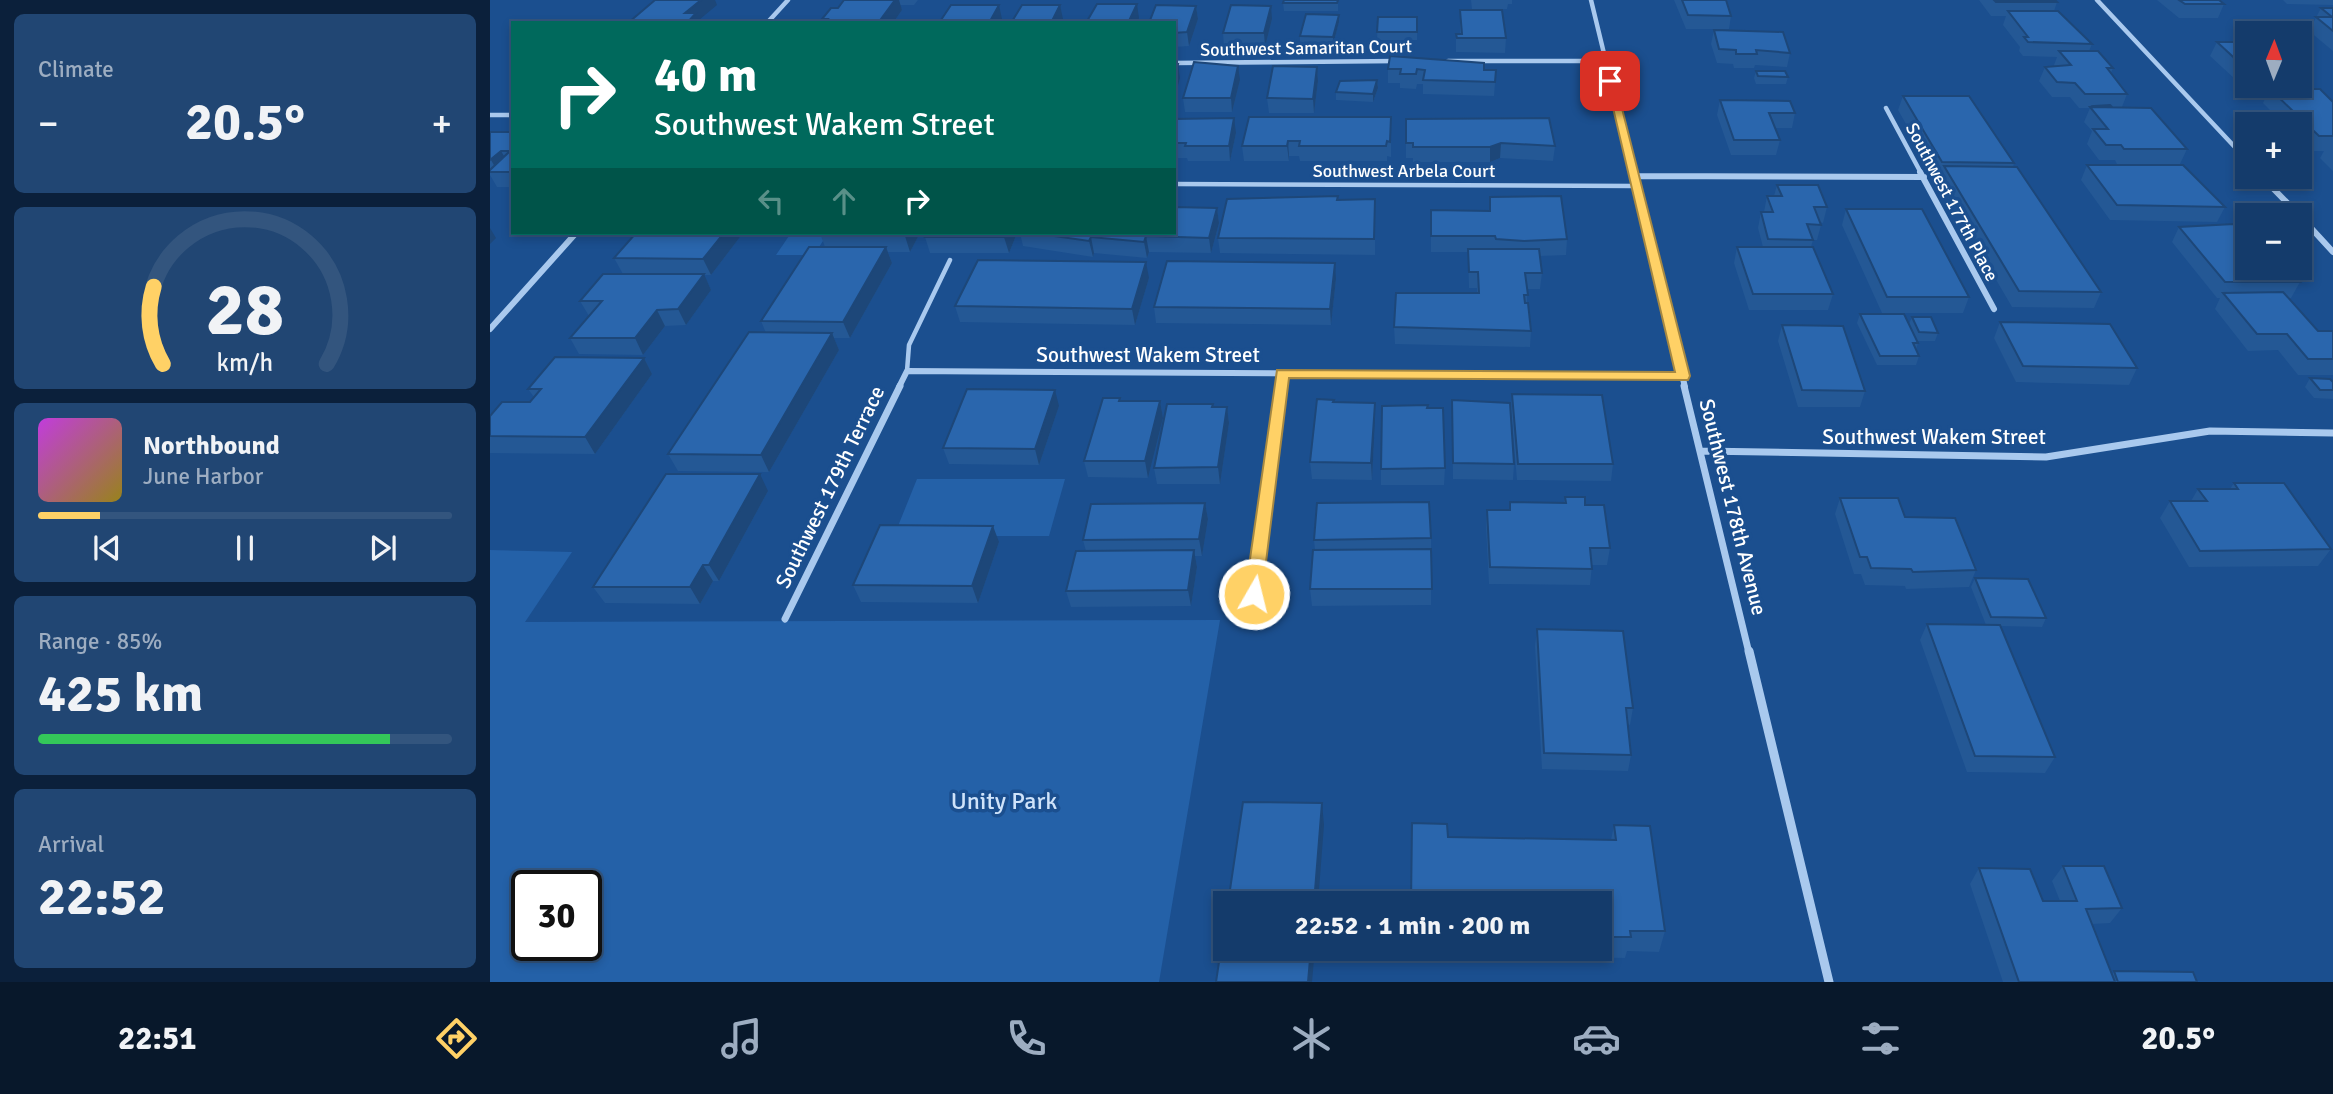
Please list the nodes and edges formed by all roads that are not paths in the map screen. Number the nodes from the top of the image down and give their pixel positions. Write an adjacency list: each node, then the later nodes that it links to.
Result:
1 (788, 0): 4 (street)
2 (1591, 0): 7 (street, Southwest 178th Avenue)
3 (2096, 0): 12 (street)
4 (769, 21)
5 (1406, 61): 8 (street, Southwest Samaritan Court)
6 (1446, 61): 7 (street)
7 (1605, 61): 13 (street, Southwest 178th Avenue)
8 (1176, 63)
9 (1886, 108): 14 (street, Southwest 177th Place)
10 (490, 114): 11 (street)
11 (511, 115)
12 (2235, 147)
13 (1632, 176): 14 (street); 16 (street, Southwest 178th Avenue)
14 (1924, 177): 23 (street, Southwest 177th Place)
15 (1176, 184): 16 (lane, Southwest Arbela Court)
16 (1634, 186): 27 (street, Southwest 178th Avenue)
17 (2273, 189): 18 (street)
18 (2287, 203)
19 (2312, 230): 21 (street)
20 (574, 235): 24 (street)
21 (2333, 252)
22 (950, 260): 25 (lane)
23 (1994, 309)
24 (490, 329)
25 (907, 371): 26 (street, Southwest Wakem Street); 31 (street, Southwest 179th Terrace)
26 (1282, 373): 27 (street, Southwest Wakem Street); 30 (street)
27 (1683, 376): 29 (street, Southwest 178th Avenue)
28 (2333, 433): 29 (street, Southwest Wakem Street)
29 (1701, 451): 32 (street, Southwest 178th Avenue)
30 (1254, 594)
31 (785, 619)
32 (1829, 982)

